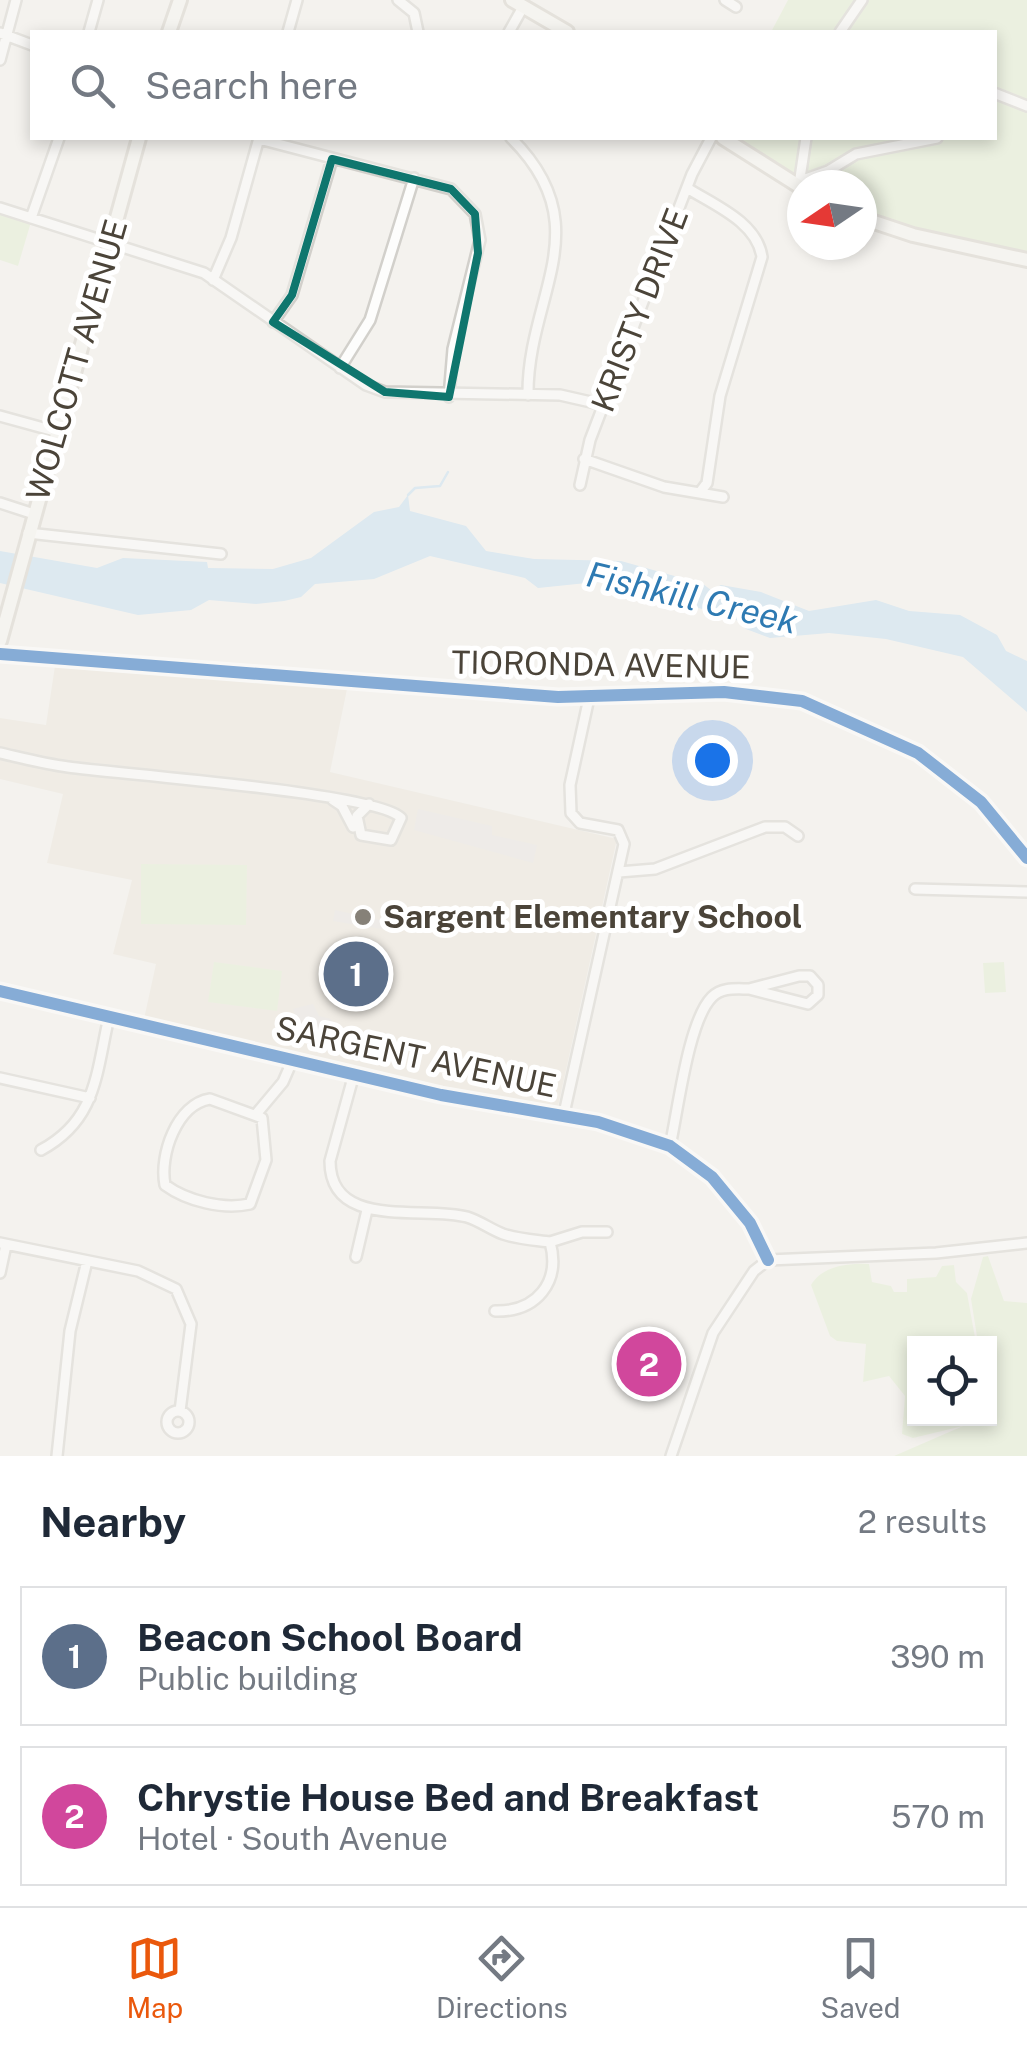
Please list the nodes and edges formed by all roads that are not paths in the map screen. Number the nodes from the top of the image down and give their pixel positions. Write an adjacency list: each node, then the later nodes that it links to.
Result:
1 (16, 0): 17 (street)
2 (98, 0): 10 (street)
3 (180, 0): 11 (main road)
4 (297, 0): 12 (street)
5 (398, 0): 13 (street)
6 (725, 0): 9 (street)
7 (862, 0): 16 (street)
8 (517, 3): 14 (street); 15 (main road)
9 (736, 7)
10 (90, 30)
11 (170, 30)
12 (289, 30)
13 (418, 30)
14 (510, 30)
15 (564, 30)
16 (841, 30)
17 (4, 35): 18 (street); 19 (street)
18 (30, 44)
19 (0, 60)
20 (997, 94): 21 (street)
21 (1027, 106)
22 (58, 140): 38 (street)
23 (138, 140): 40 (main road, WOLCOTT AVENUE)
24 (258, 140): 42 (street)
25 (266, 140): 31 (street)
26 (514, 140): 45 (street)
27 (711, 140): 36 (street, KRISTY DRIVE)
28 (726, 140): 34 (main road)
29 (806, 140): 32 (street)
30 (927, 140): 33 (street)
31 (332, 160): 35 (street); 43 (street)
32 (801, 170)
33 (830, 170)
34 (787, 176)
35 (414, 178): 44 (street); 46 (street)
36 (687, 188): 47 (street, KRISTY DRIVE); 52 (street)
37 (0, 208): 38 (street)
38 (31, 218): 40 (street)
39 (877, 223): 41 (main road)
40 (110, 242): 42 (street); 49 (main road, WOLCOTT AVENUE)
41 (1027, 260)
42 (213, 280): 43 (street)
43 (274, 322): 44 (street)
44 (340, 368): 46 (street)
45 (528, 395): 46 (street); 47 (street)
46 (449, 396)
47 (604, 405): 50 (street, KRISTY DRIVE)
48 (0, 416): 49 (street)
49 (58, 432): 55 (main road, WOLCOTT AVENUE)
50 (584, 459): 51 (street, KRISTY DRIVE); 52 (street)
51 (580, 486)
52 (701, 491): 53 (street)
53 (723, 497)
54 (0, 502): 55 (street)
55 (34, 514): 56 (main road, WOLCOTT AVENUE)
56 (28, 536): 57 (street); 58 (main road, WOLCOTT AVENUE)
57 (221, 554)
58 (0, 641)
59 (0, 654): 60 (street, TIORONDA AVENUE)
60 (589, 698): 66 (street, TIORONDA AVENUE); 67 (street)
61 (0, 753): 62 (street)
62 (331, 799): 63 (street); 64 (street)
63 (369, 804): 64 (street); 64 (street)
64 (361, 835)
65 (798, 836): 67 (street)
66 (1027, 858)
67 (619, 872): 78 (street)
68 (915, 889): 69 (street)
69 (1027, 892)
70 (749, 989): 70 (street); 79 (street)
71 (0, 991): 72 (street, SARGENT AVENUE)
72 (109, 1017): 73 (street, SARGENT AVENUE); 76 (street)
73 (293, 1059): 74 (street, SARGENT AVENUE); 77 (street)
74 (354, 1074): 78 (street, SARGENT AVENUE); 81 (street)
75 (0, 1078): 76 (street)
76 (90, 1098): 80 (street)
77 (257, 1113): 77 (street)
78 (563, 1118): 79 (street, SARGENT AVENUE)
79 (670, 1146): 87 (street, SARGENT AVENUE)
80 (41, 1150)
81 (367, 1210): 83 (street); 86 (street)
82 (607, 1232): 83 (street)
83 (550, 1242): 90 (street)
84 (1027, 1243): 87 (street)
85 (3, 1244): 88 (street); 89 (street)
86 (356, 1257)
87 (768, 1260): 93 (street)
88 (87, 1261): 91 (street); 92 (street)
89 (0, 1273)
90 (495, 1310)
91 (180, 1411)
92 (57, 1456)
93 (671, 1456)

